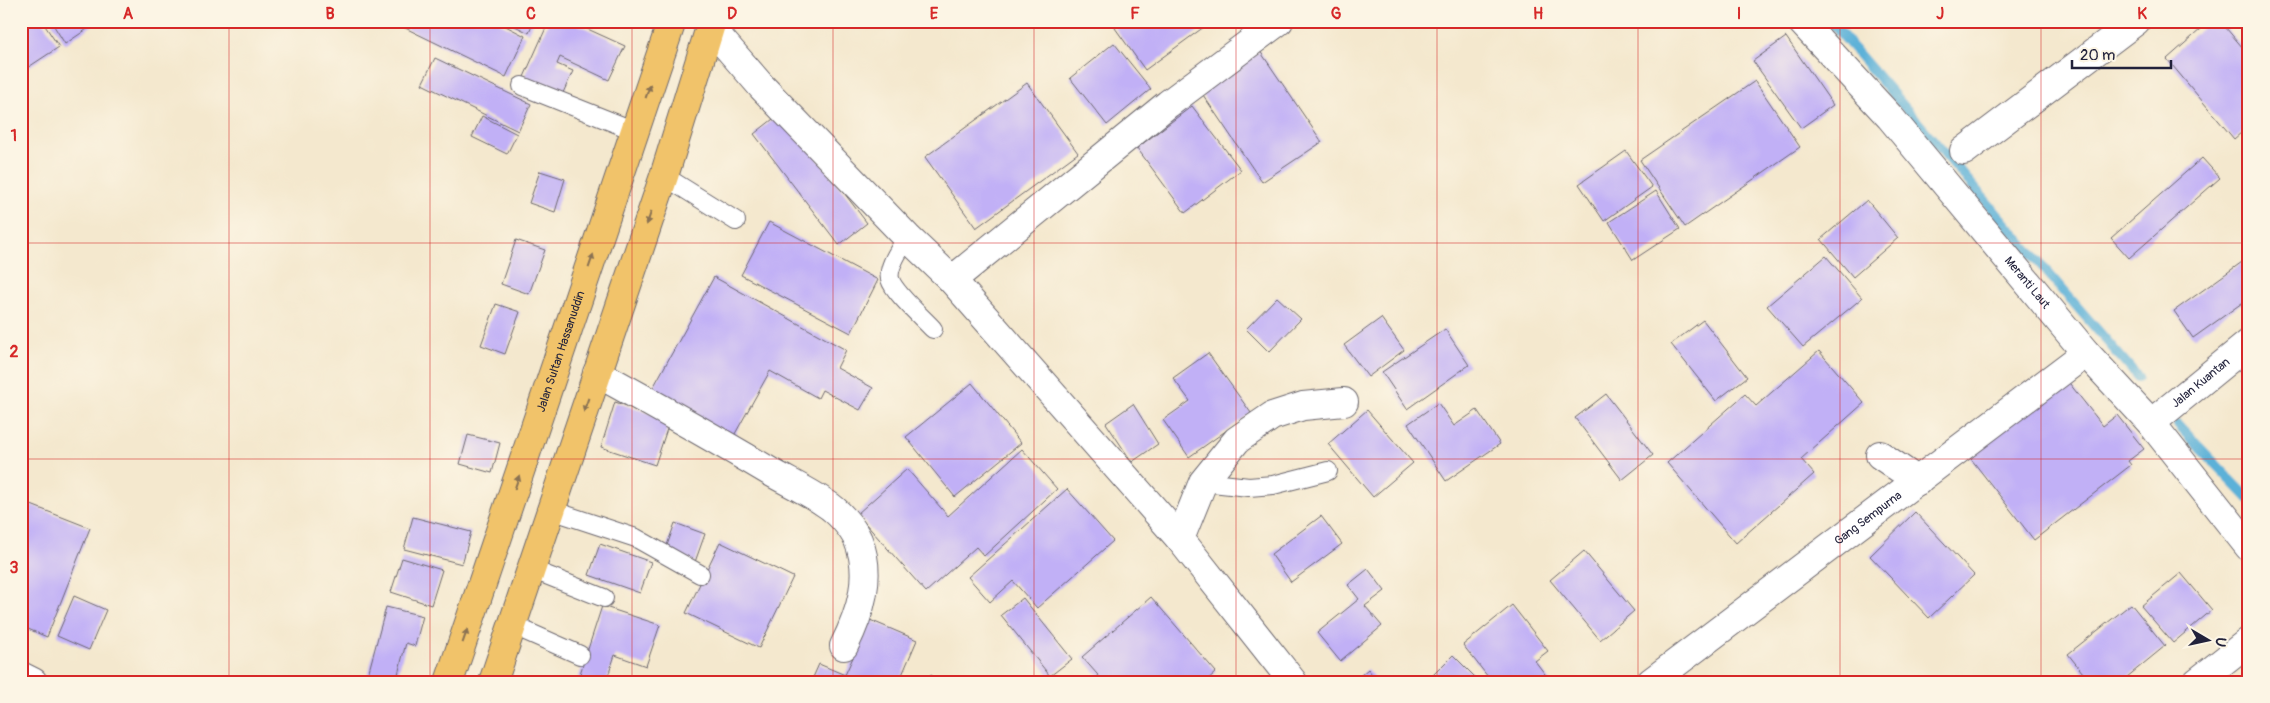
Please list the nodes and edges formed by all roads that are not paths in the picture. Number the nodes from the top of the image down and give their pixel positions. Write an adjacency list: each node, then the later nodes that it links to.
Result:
1 (672, 21): 7 (main road, Jalan Sultan Hassanuddin, one-way to 1)
2 (1279, 21): 12 (street)
3 (1802, 21): 15 (street, Meranti Laut)
4 (2136, 21): 8 (street)
5 (711, 24): 9 (main road); 11 (street)
6 (522, 86): 7 (lane)
7 (635, 131): 35 (main road, Jalan Sultan Hassanuddin, one-way to 7)
8 (1964, 151)
9 (664, 176): 10 (lane); 16 (main road, one-way to 16)
10 (736, 221)
11 (907, 237): 12 (street); 13 (lane)
12 (952, 280): 24 (street)
13 (933, 329)
14 (2249, 343): 18 (street, Jalan Kuantan)
15 (2086, 353): 18 (street, Meranti Laut); 21 (street, Gang Sempurna)
16 (597, 373): 23 (main road, one-way to 23); 31 (street)
17 (1344, 402): 22 (street)
18 (2151, 423): 25 (street, Meranti Laut)
19 (1880, 455): 21 (street)
20 (1328, 471): 22 (lane)
21 (1918, 481): 38 (street, Gang Sempurna)
22 (1203, 482): 24 (street)
23 (551, 510): 26 (main road); 27 (lane)
24 (1180, 539): 37 (street)
25 (2249, 547)
26 (531, 569): 28 (lane); 29 (main road)
27 (700, 574)
28 (604, 598)
29 (512, 626): 32 (lane); 36 (main road)
30 (2249, 641): 39 (street)
31 (844, 646)
32 (580, 655)
33 (21, 676): 34 (street)
34 (33, 682)
35 (449, 682)
36 (493, 682)
37 (1293, 682)
38 (1651, 682)
39 (2197, 682)

